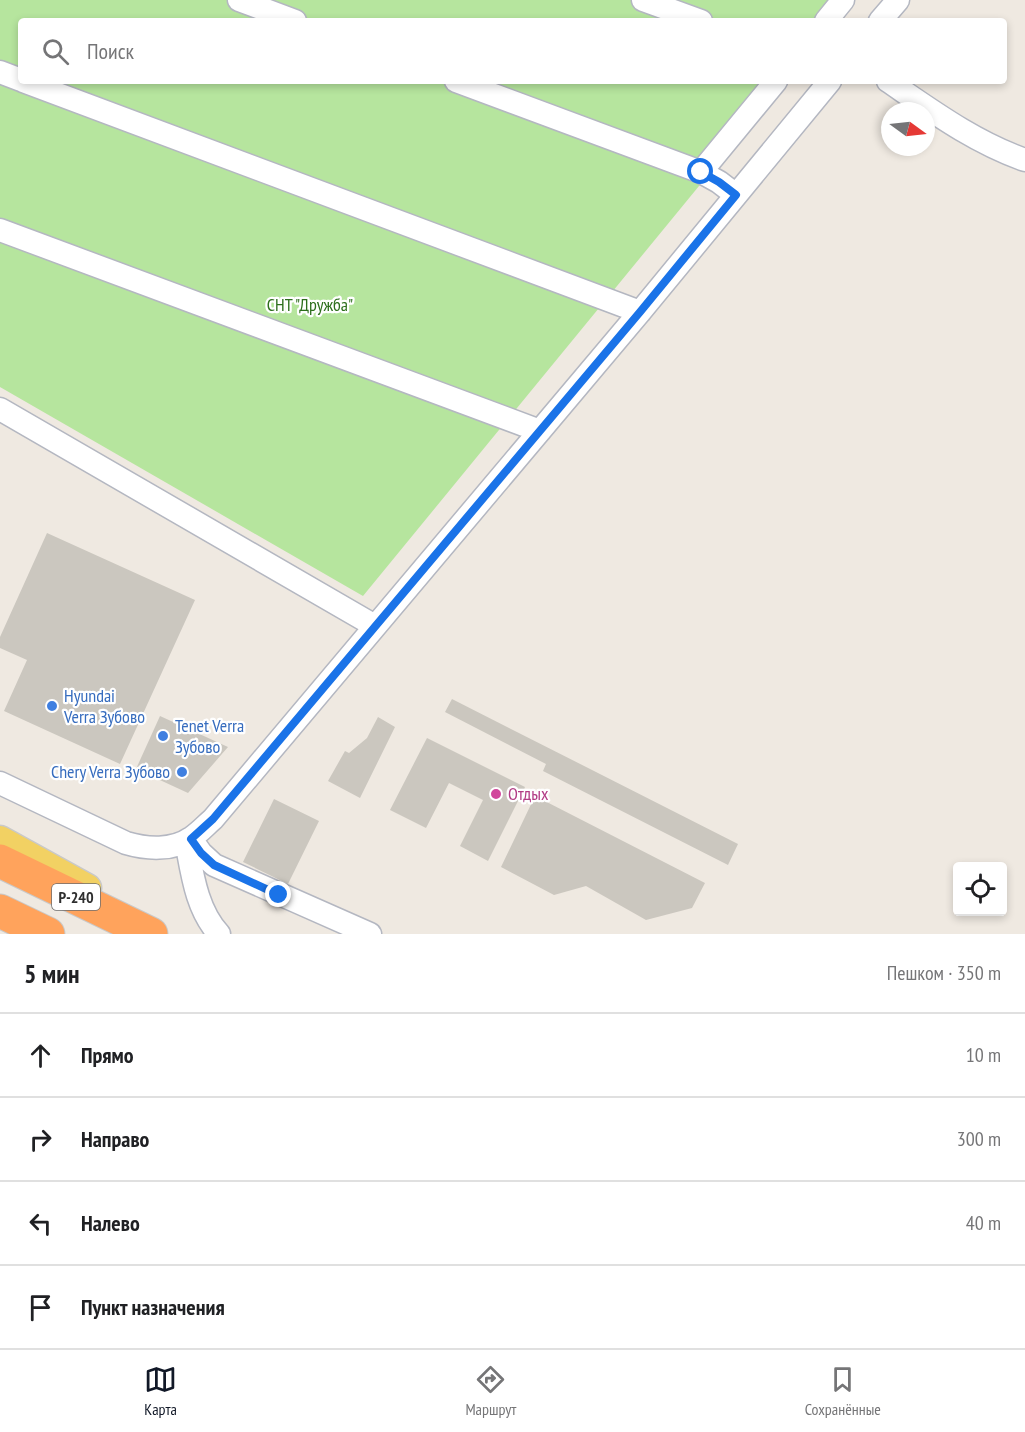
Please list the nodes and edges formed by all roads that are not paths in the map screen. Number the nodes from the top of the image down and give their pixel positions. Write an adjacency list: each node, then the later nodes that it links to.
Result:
1 (643, 0): 6 (street)
2 (843, 0): 7 (street)
3 (898, 0): 8 (street)
4 (244, 1): 5 (street)
5 (287, 18)
6 (693, 18)
7 (828, 18)
8 (883, 18)
9 (0, 72): 10 (street)
10 (18, 79)
11 (30, 84): 20 (street)
12 (464, 84): 17 (street)
13 (774, 84): 17 (street)
14 (828, 84): 18 (street)
15 (892, 84): 16 (street)
16 (1025, 160)
17 (701, 172): 18 (street)
18 (736, 195): 20 (street)
19 (0, 230): 22 (street)
20 (640, 312): 22 (street)
21 (0, 409): 23 (street)
22 (540, 431): 23 (street)
23 (375, 626): 26 (street)
24 (0, 783): 26 (street)
25 (0, 840): 31 (main road)
26 (188, 840): 32 (street); 33 (street)
27 (0, 861): 30 (highway, Р-240)
28 (0, 911): 29 (highway, Р-240)
29 (48, 934)
30 (151, 934)
31 (167, 934)
32 (219, 934)
33 (370, 934)

